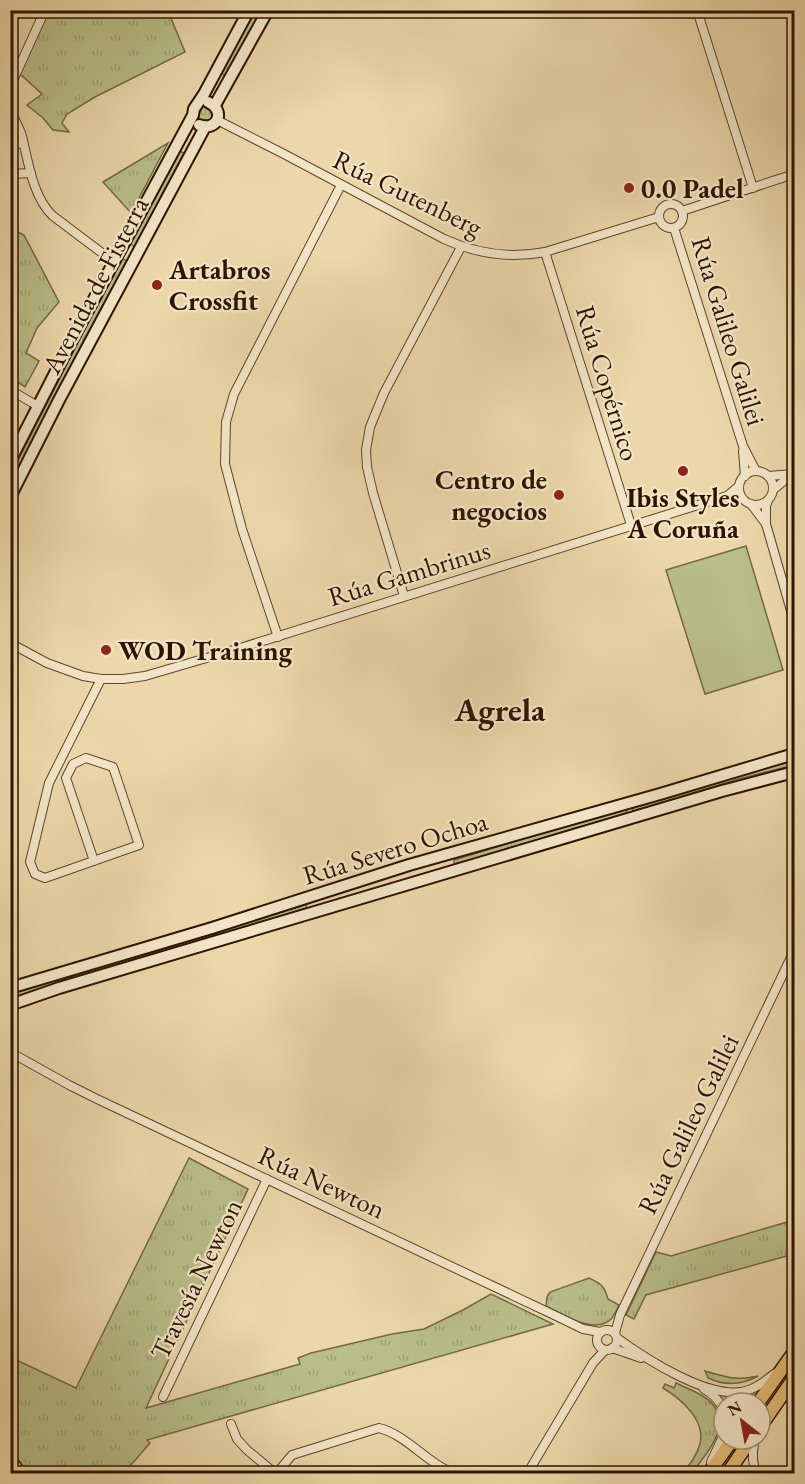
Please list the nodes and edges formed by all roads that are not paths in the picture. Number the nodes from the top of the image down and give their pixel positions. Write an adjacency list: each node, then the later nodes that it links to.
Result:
1 (45, 10): 5 (street)
2 (249, 10): 6 (main road, Avenida de Fisterra)
3 (268, 10): 7 (main road)
4 (697, 10): 18 (street)
5 (10, 87)
6 (197, 104): 7 (main road); 9 (main road, Avenida de Fisterra)
7 (214, 105): 10 (main road)
8 (11, 111): 12 (street)
9 (193, 115): 11 (main road); 24 (main road, Avenida de Fisterra)
10 (217, 120): 11 (main road); 17 (street, Rúa Gutenberg)
11 (205, 127): 36 (main road, Avenida de Fisterra)
12 (23, 142): 13 (street); 14 (street)
13 (10, 147)
14 (31, 173): 15 (street); 24 (street)
15 (10, 174)
16 (795, 174): 18 (street, Rúa Gutenberg)
17 (341, 185): 22 (street, Rúa Gutenberg); 44 (street)
18 (753, 188): 19 (street, Rúa Gutenberg)
19 (682, 211): 20 (street, Rúa Gutenberg); 21 (street)
20 (660, 218): 21 (street); 23 (street, Rúa Gutenberg)
21 (674, 228): 27 (street, Rúa Galileo Galilei)
22 (461, 247): 23 (street, Rúa Gutenberg); 42 (street)
23 (545, 252): 41 (street, Rúa Copérnico)
24 (114, 262): 26 (main road, Avenida de Fisterra)
25 (10, 390): 26 (street)
26 (38, 406): 28 (main road, Avenida de Fisterra)
27 (743, 446): 29 (street, Rúa Galileo Galilei); 31 (street, Rúa Galileo Galilei)
28 (10, 461)
29 (756, 471): 31 (street); 32 (street)
30 (792, 475): 32 (street); 34 (street)
31 (745, 476): 33 (street)
32 (768, 476): 34 (street)
33 (740, 486): 35 (street, Rúa Gambrinus); 37 (street)
34 (773, 490): 38 (street)
35 (727, 496): 37 (street, Rúa Gambrinus); 41 (street, Rúa Gambrinus)
36 (10, 497)
37 (743, 498): 39 (street)
38 (768, 500): 39 (street); 40 (street)
39 (751, 504): 40 (street)
40 (766, 524): 43 (street)
41 (631, 525): 42 (street, Rúa Gambrinus)
42 (404, 596): 44 (street, Rúa Gambrinus)
43 (794, 621)
44 (278, 637): 46 (street, Rúa Gambrinus)
45 (10, 643): 46 (street, Rúa Gambrinus)
46 (101, 679): 50 (street)
47 (795, 754): 49 (main road, Rúa Severo Ochoa)
48 (795, 772): 51 (main road, Rúa Severo Ochoa)
49 (541, 827): 51 (main road); 53 (main road, Rúa Severo Ochoa)
50 (94, 861): 50 (street)
51 (329, 907): 54 (main road, Rúa Severo Ochoa)
52 (795, 951): 59 (street, Rúa Galileo Galilei)
53 (10, 988)
54 (10, 1005)
55 (10, 1046): 57 (street, Rúa Newton)
56 (10, 1052): 57 (street, Rúa Newton)
57 (44, 1070): 58 (street, Rúa Newton)
58 (267, 1179): 60 (street, Rúa Newton); 69 (street, Travesía Newton)
59 (620, 1315): 60 (street, Rúa Galileo Galilei); 61 (street, Rúa Galileo Galilei)
60 (600, 1336): 61 (street, Rúa Newton); 62 (street, Rúa Newton); 65 (street)
61 (616, 1336): 62 (street); 64 (street, Rúa Newton)
62 (609, 1349): 64 (street, Rúa Newton); 65 (street)
63 (791, 1356): 67 (street, Rúa Newton); 68 (main road)
64 (654, 1362): 67 (street, Rúa Newton)
65 (593, 1363): 84 (street)
66 (795, 1378): 71 (main road)
67 (693, 1382): 70 (street, Rúa Newton)
68 (766, 1391)
69 (163, 1396)
70 (712, 1396)
71 (774, 1408): 72 (main road); 73 (street)
72 (772, 1411)
73 (772, 1412)
74 (231, 1424): 82 (street)
75 (717, 1451): 85 (street)
76 (724, 1451): 85 (main road)
77 (746, 1451): 86 (main road)
78 (748, 1451): 87 (street)
79 (752, 1451): 88 (street)
80 (10, 1460): 81 (main road)
81 (20, 1473)
82 (276, 1473): 83 (street)
83 (456, 1473)
84 (527, 1473)
85 (707, 1473)
86 (727, 1473)
87 (734, 1473)
88 (757, 1473)

